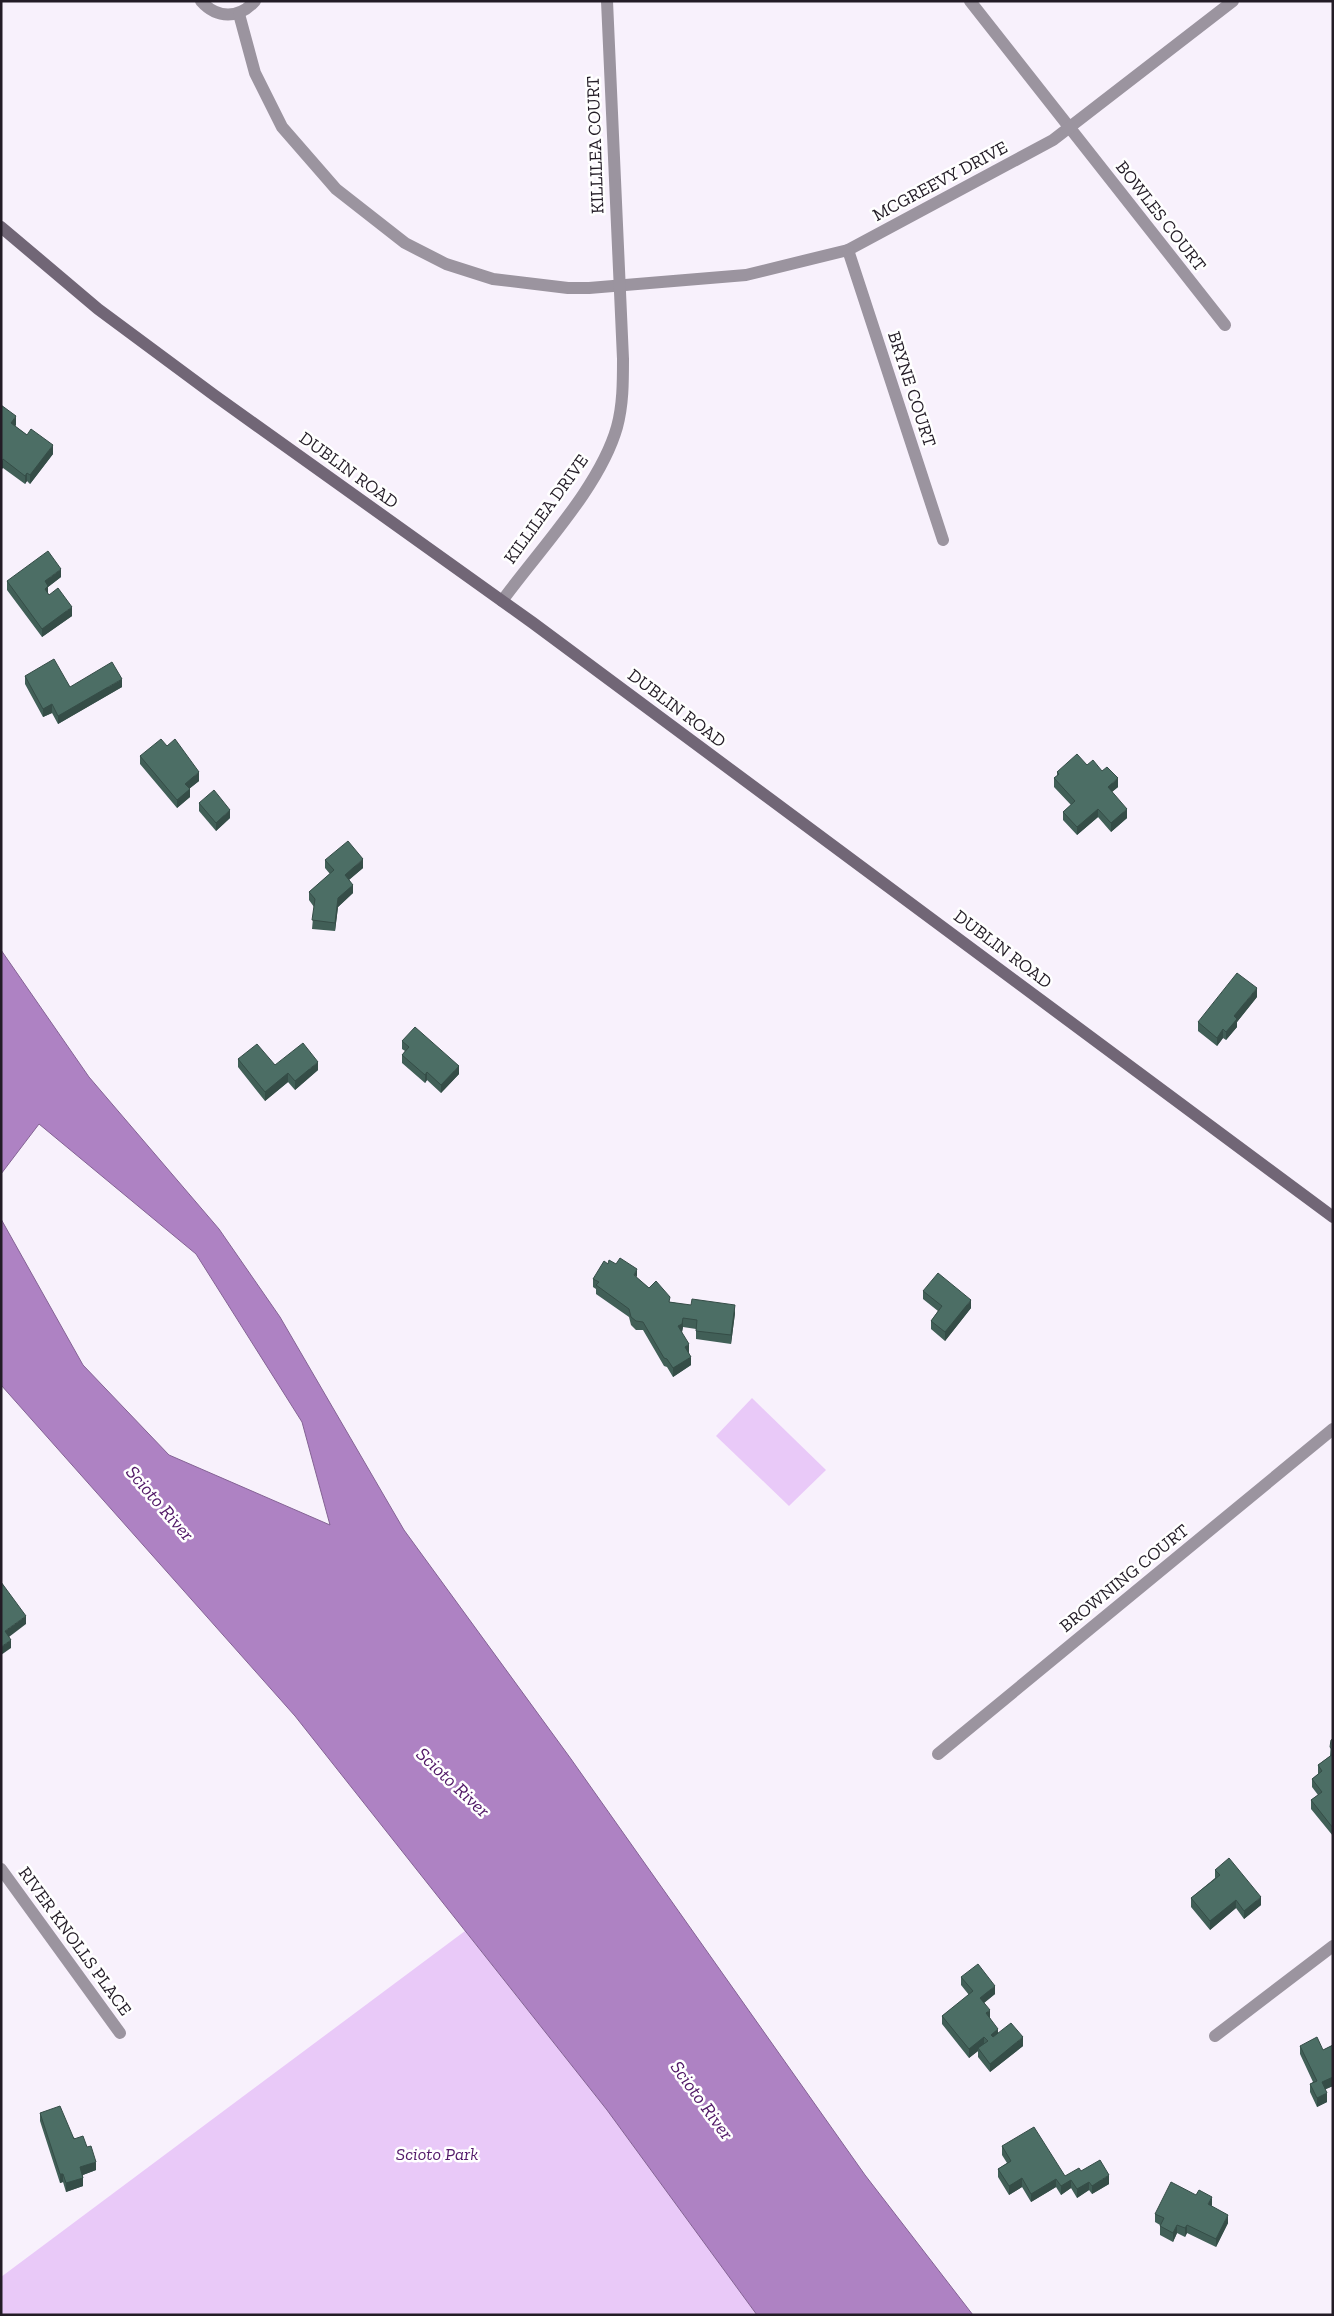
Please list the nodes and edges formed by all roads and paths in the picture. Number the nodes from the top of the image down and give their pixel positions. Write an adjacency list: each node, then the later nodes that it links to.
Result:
1 (201, 1): 6 (street)
2 (255, 1): 6 (street)
3 (607, 1): 10 (street, KILLILEA COURT)
4 (970, 1): 7 (street, BOWLES COURT)
5 (1233, 1): 7 (street, MCGREEVY DRIVE)
6 (239, 14): 10 (street, MCGREEVY DRIVE)
7 (1070, 129): 9 (street, MCGREEVY DRIVE); 11 (street, BOWLES COURT)
8 (1, 227): 13 (main road, DUBLIN ROAD)
9 (848, 250): 10 (street, MCGREEVY DRIVE); 12 (street, BRYNE COURT)
10 (619, 287): 13 (street, KILLILEA DRIVE)
11 (1225, 325)
12 (943, 540)
13 (502, 601): 14 (main road, DUBLIN ROAD)
14 (1333, 1217)
15 (1333, 1429): 16 (street, BROWNING COURT)
16 (938, 1754)
17 (1, 1869): 19 (street, RIVER KNOLLS PLACE)
18 (1333, 1946): 20 (street)
19 (120, 2033)
20 (1215, 2036)

